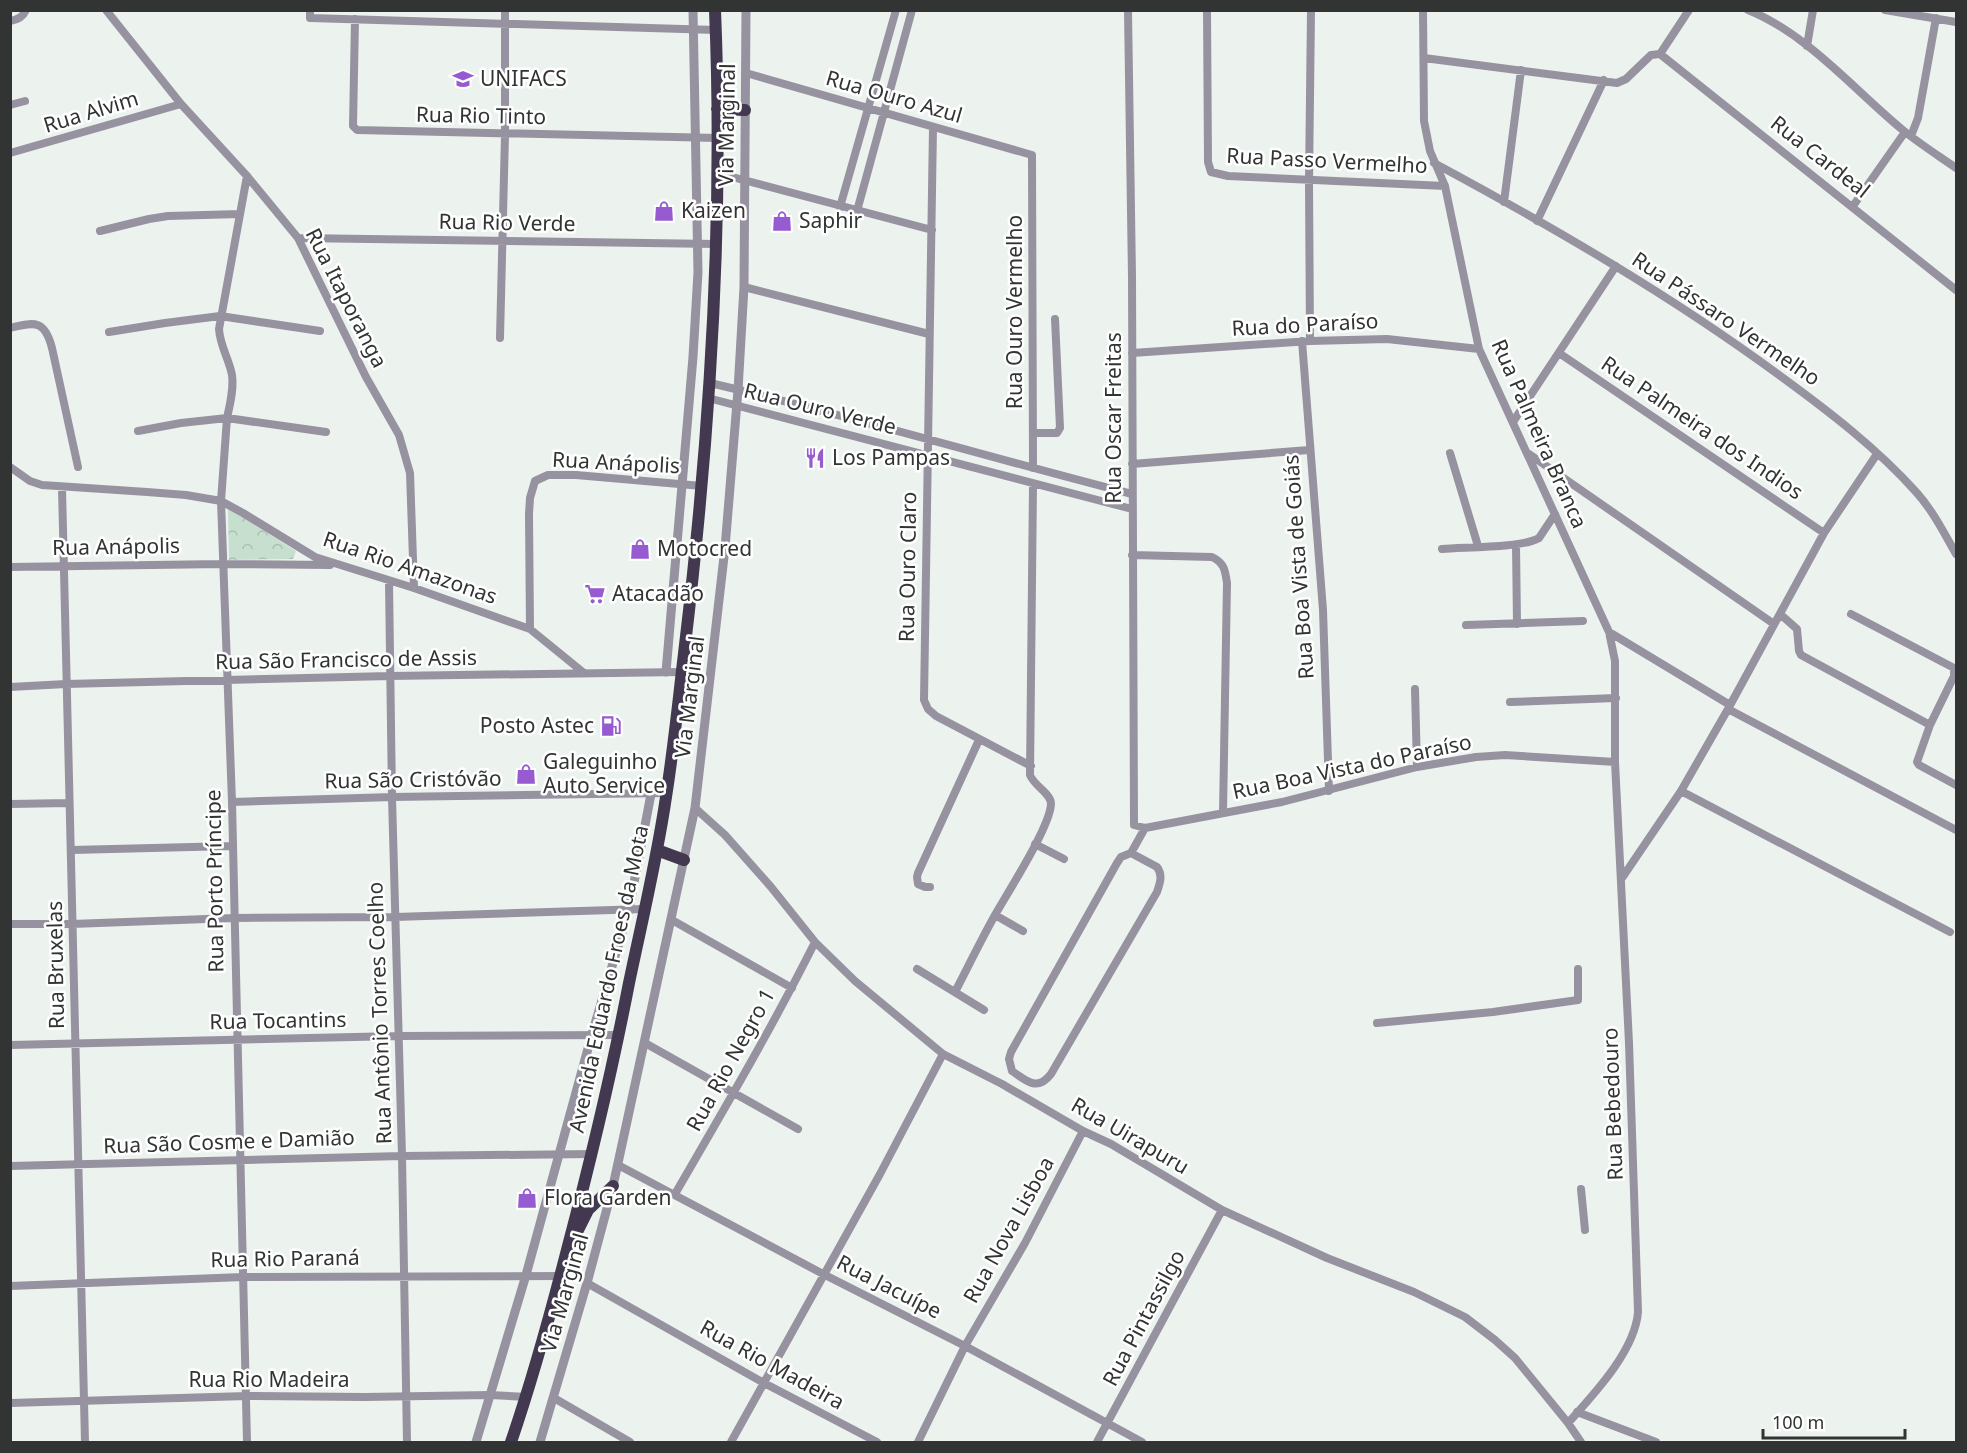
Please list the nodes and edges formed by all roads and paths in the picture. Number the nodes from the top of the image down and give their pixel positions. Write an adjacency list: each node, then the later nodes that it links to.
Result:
1 (26, 10): 20 (street)
2 (106, 10): 32 (street, Rua Itaporanga)
3 (505, 10): 22 (street)
4 (693, 10): 23 (street)
5 (716, 10): 24 (highway, Avenida Eduardo Froes da Mota)
6 (746, 10): 29 (street, Via Marginal)
7 (896, 10): 35 (street)
8 (912, 10): 37 (street)
9 (1128, 10): 76 (street, Rua Oscar Freitas)
10 (1207, 10): 50 (street, Rua Passo Vermelho)
11 (1311, 10): 50 (street, Rua Boa Vista de Goiás)
12 (1423, 10): 27 (street, Rua Palmeira Branca)
13 (1689, 10): 26 (street)
14 (1748, 10): 25 (street)
15 (1814, 10): 25 (street)
16 (1885, 10): 18 (street)
17 (310, 14): 19 (street)
18 (1936, 18): 21 (street); 39 (street)
19 (355, 19): 22 (street); 40 (street, Rua Rio Tinto)
20 (10, 21)
21 (1956, 22)
22 (505, 23): 23 (street); 40 (street)
23 (694, 30): 24 (street); 41 (street)
24 (716, 30): 34 (highway, Avenida Eduardo Froes da Mota)
25 (1807, 46): 39 (street)
26 (1660, 54): 30 (street); 53 (street, Rua Cardeal)
27 (1424, 58): 28 (street); 45 (street, Rua Palmeira Branca)
28 (1521, 70): 30 (street); 52 (street)
29 (746, 73): 35 (street, Rua Ouro Azul); 36 (street, Via Marginal)
30 (1604, 80): 57 (street)
31 (25, 101): 33 (street)
32 (181, 104): 43 (street, Rua Alvim); 48 (street, Rua Itaporanga)
33 (10, 105)
34 (717, 109): 36 (highway); 42 (highway, Avenida Eduardo Froes da Mota)
35 (868, 109): 37 (street, Rua Ouro Azul); 54 (street)
36 (745, 110): 49 (street, Via Marginal)
37 (884, 113): 38 (street, Rua Ouro Azul); 55 (street)
38 (933, 127): 44 (street, Rua Ouro Azul); 58 (street, Rua Ouro Claro)
39 (1908, 134): 46 (street); 53 (street)
40 (505, 135): 41 (street, Rua Rio Tinto); 61 (street)
41 (696, 138): 42 (street, Rua Rio Tinto); 62 (street)
42 (718, 138): 47 (highway, Avenida Eduardo Froes da Mota)
43 (10, 153)
44 (1032, 155): 86 (street, Rua Ouro Vermelho)
45 (1434, 163): 51 (street, Rua Palmeira Branca); 52 (street, Rua Pássaro Vermelho)
46 (1956, 168)
47 (717, 173): 49 (street); 63 (highway, Avenida Eduardo Froes da Mota)
48 (247, 176): 56 (street, Rua Porto Príncipe); 60 (street, Rua Itaporanga)
49 (744, 180): 54 (street); 65 (street, Via Marginal)
50 (1309, 181): 51 (street, Rua Passo Vermelho); 74 (street, Rua Boa Vista de Goiás)
51 (1445, 186): 75 (street, Rua Palmeira Branca)
52 (1504, 202): 57 (street, Rua Pássaro Vermelho)
53 (1853, 206): 66 (street, Rua Cardeal)
54 (840, 207): 55 (street)
55 (857, 211): 58 (street)
56 (240, 214): 59 (street); 67 (street, Rua Porto Príncipe)
57 (1537, 221): 64 (street, Rua Pássaro Vermelho)
58 (932, 230): 72 (street, Rua Ouro Claro)
59 (100, 231)
60 (298, 238): 61 (street, Rua Rio Verde); 116 (street, Rua Itaporanga)
61 (502, 242): 62 (street, Rua Rio Verde); 73 (street)
62 (698, 243): 63 (street, Rua Rio Verde); 97 (street)
63 (716, 244): 78 (highway, Avenida Eduardo Froes da Mota)
64 (1616, 266): 77 (street); 91 (street, Rua Pássaro Vermelho)
65 (744, 287): 72 (street); 79 (street, Via Marginal)
66 (1956, 290)
67 (220, 316): 70 (street); 71 (street); 82 (street, Rua Porto Príncipe)
68 (1055, 319): 86 (street)
69 (10, 328): 95 (street)
70 (320, 331)
71 (109, 332)
72 (929, 334): 87 (street, Rua Ouro Claro)
73 (500, 338)
74 (1306, 341): 75 (street, Rua do Paraíso); 76 (street, Rua do Paraíso); 88 (street, Rua Boa Vista de Goiás)
75 (1479, 349): 83 (street, Rua Palmeira Branca)
76 (1131, 353): 93 (street, Rua Oscar Freitas)
77 (1559, 353): 83 (street); 105 (street, Rua Palmeira dos Indios)
78 (710, 383): 79 (street, Rua Ouro Verde); 80 (highway, Avenida Eduardo Froes da Mota)
79 (738, 390): 81 (street, Via Marginal); 87 (street, Rua Ouro Verde)
80 (708, 398): 81 (street, Rua Ouro Verde); 99 (highway, Avenida Eduardo Froes da Mota)
81 (737, 406): 92 (street, Rua Ouro Verde); 150 (street, Via Marginal)
82 (227, 418): 84 (street); 85 (street); 102 (street, Rua Porto Príncipe)
83 (1513, 422): 90 (street, Rua Palmeira Branca)
84 (138, 431)
85 (326, 432)
86 (1033, 433): 96 (street, Rua Ouro Vermelho)
87 (928, 438): 92 (street, Rua Ouro Claro); 96 (street, Rua Ouro Verde)
88 (1309, 450): 93 (street); 142 (street, Rua Boa Vista de Goiás)
89 (1450, 453): 107 (street)
90 (1528, 453): 104 (street, Rua Palmeira Branca); 121 (street)
91 (1877, 454): 105 (street); 109 (street, Rua Pássaro Vermelho)
92 (928, 455): 98 (street, Rua Ouro Verde); 137 (street, Rua Ouro Claro)
93 (1132, 464): 101 (street, Rua Oscar Freitas)
94 (10, 467): 100 (street, Rua Rio Amazonas)
95 (78, 467)
96 (1033, 468): 101 (street, Rua Ouro Verde)
97 (682, 484): 99 (street, Rua Anápolis); 123 (street, Rua Anápolis); 125 (street)
98 (1033, 484): 103 (street, Rua Ouro Verde); 139 (street)
99 (702, 486): 126 (highway, Avenida Eduardo Froes da Mota)
100 (62, 488): 102 (street, Rua Rio Amazonas); 113 (street, Rua Bruxelas)
101 (1132, 494): 103 (street, Rua Oscar Freitas)
102 (221, 501): 111 (street, Rua Porto Príncipe); 112 (street, Rua Rio Amazonas)
103 (1132, 509): 110 (street, Rua Oscar Freitas)
104 (1555, 514): 106 (street); 124 (street, Rua Palmeira Branca)
105 (1824, 533): 117 (street)
106 (1516, 545): 107 (street); 120 (street)
107 (1478, 546): 108 (street)
108 (1442, 549)
109 (1956, 554)
110 (1132, 555): 151 (street); 152 (street, Rua Oscar Freitas)
111 (222, 564): 112 (street, Rua Anápolis); 113 (street, Rua Anápolis); 129 (street, Rua Porto Príncipe)
112 (336, 565): 115 (street, Rua Rio Amazonas)
113 (64, 566): 114 (street, Rua Anápolis); 130 (street, Rua Bruxelas)
114 (10, 567)
115 (389, 582): 116 (street, Rua Rio Amazonas); 128 (street, Rua Antônio Torres Coelho)
116 (414, 588): 123 (street, Rua Rio Amazonas)
117 (1780, 614): 121 (street); 136 (street)
118 (1851, 614): 136 (street)
119 (1583, 621): 120 (street)
120 (1517, 624): 122 (street)
121 (1774, 624): 135 (street)
122 (1466, 625)
123 (530, 629): 127 (street, Rua Rio Amazonas)
124 (1609, 632): 133 (street, Rua Palmeira Branca); 135 (street)
125 (666, 672): 126 (street, Rua São Francisco de Assis); 127 (street, Rua São Francisco de Assis)
126 (682, 672): 145 (highway, Avenida Eduardo Froes da Mota)
127 (584, 673): 128 (street, Rua São Francisco de Assis)
128 (390, 676): 129 (street, Rua São Francisco de Assis); 146 (street, Rua Antônio Torres Coelho)
129 (227, 681): 130 (street, Rua São Francisco de Assis); 147 (street, Rua Porto Príncipe)
130 (66, 684): 131 (street, Rua São Francisco de Assis); 148 (street, Rua Bruxelas)
131 (10, 687)
132 (1415, 689): 140 (street)
133 (1616, 698): 134 (street); 138 (street, Rua Palmeira Branca)
134 (1510, 702)
135 (1729, 707): 143 (street); 154 (street)
136 (1930, 725): 141 (street)
137 (979, 740): 139 (street, Rua Ouro Claro); 163 (street)
138 (1615, 762): 140 (street, Rua Boa Vista do Paraíso); 162 (street, Rua Bebedouro)
139 (1030, 766): 155 (street)
140 (1417, 767): 142 (street, Rua Boa Vista do Paraíso)
141 (1956, 785)
142 (1329, 791): 151 (street, Rua Boa Vista do Paraíso)
143 (1681, 791): 162 (street); 173 (street)
144 (651, 794): 145 (street, Rua São Cristóvão); 146 (street, Rua São Cristóvão); 164 (street)
145 (667, 794): 158 (highway, Avenida Eduardo Froes da Mota)
146 (392, 797): 147 (street, Rua São Cristóvão); 167 (street, Rua Antônio Torres Coelho)
147 (232, 802): 156 (street, Rua Porto Príncipe)
148 (69, 803): 149 (street); 157 (street, Rua Bruxelas)
149 (10, 804)
150 (695, 808): 161 (street, Via Marginal); 174 (street, Rua Uirapuru)
151 (1223, 813): 153 (street, Rua Boa Vista do Paraíso)
152 (1134, 825): 153 (street, Rua Boa Vista do Paraíso)
153 (1145, 828): 159 (street)
154 (1956, 830)
155 (1035, 844): 160 (street); 166 (street)
156 (232, 846): 157 (street); 168 (street, Rua Porto Príncipe)
157 (72, 850): 171 (street, Rua Bruxelas)
158 (657, 850): 161 (highway); 165 (highway, Avenida Eduardo Froes da Mota)
159 (1131, 853): 159 (street)
160 (1064, 859)
161 (684, 860): 169 (street, Via Marginal)
162 (1622, 878): 222 (street, Rua Bebedouro)
163 (930, 887)
164 (629, 909): 165 (street); 167 (street); 181 (street)
165 (644, 909): 182 (highway, Avenida Eduardo Froes da Mota)
166 (995, 915): 172 (street); 178 (street)
167 (395, 916): 168 (street); 183 (street, Rua Antônio Torres Coelho)
168 (233, 918): 171 (street); 184 (street, Rua Porto Príncipe)
169 (672, 920): 177 (street); 185 (street, Via Marginal)
170 (10, 924): 171 (street)
171 (72, 924): 186 (street, Rua Bruxelas)
172 (1023, 931)
173 (1950, 932)
174 (815, 942): 177 (street, Rua Rio Negro 1); 188 (street, Rua Uirapuru)
175 (917, 969): 178 (street)
176 (1578, 969): 180 (street)
177 (792, 988): 189 (street, Rua Rio Negro 1)
178 (955, 992): 179 (street)
179 (984, 1010)
180 (1377, 1023)
181 (592, 1034): 182 (street, Rua Tocantins); 183 (street, Rua Tocantins); 192 (street)
182 (619, 1035): 193 (highway, Avenida Eduardo Froes da Mota)
183 (398, 1036): 184 (street, Rua Tocantins); 194 (street, Rua Antônio Torres Coelho)
184 (238, 1040): 186 (street, Rua Tocantins); 195 (street, Rua Porto Príncipe)
185 (645, 1042): 189 (street); 197 (street, Via Marginal)
186 (76, 1044): 187 (street, Rua Tocantins); 196 (street, Rua Bruxelas)
187 (10, 1045)
188 (944, 1054): 191 (street, Rua Uirapuru); 206 (street)
189 (734, 1093): 190 (street); 201 (street, Rua Rio Negro 1)
190 (798, 1129)
191 (1083, 1131): 202 (street, Rua Uirapuru); 213 (street, Rua Nova Lisboa)
192 (559, 1154): 193 (street, Rua São Cosme e Damião); 194 (street, Rua São Cosme e Damião); 205 (street)
193 (592, 1154): 204 (highway, Avenida Eduardo Froes da Mota)
194 (402, 1156): 195 (street, Rua São Cosme e Damião); 207 (street, Rua Antônio Torres Coelho)
195 (240, 1160): 196 (street, Rua São Cosme e Damião); 209 (street, Rua Porto Príncipe)
196 (77, 1164): 198 (street, Rua São Cosme e Damião); 211 (street, Rua Bruxelas)
197 (618, 1165): 199 (street, Via Marginal); 201 (street, Rua Jacuípe)
198 (10, 1166)
199 (613, 1186): 204 (highway); 210 (street, Via Marginal)
200 (1581, 1189): 203 (street)
201 (675, 1194): 206 (street, Rua Jacuípe)
202 (1222, 1210): 223 (street, Rua Uirapuru); 224 (street, Rua Pintassilgo)
203 (1585, 1230)
204 (567, 1250): 208 (highway, Avenida Eduardo Froes da Mota)
205 (526, 1275): 207 (street, Rua Rio Paraná); 208 (street, Rua Rio Paraná); 215 (street)
206 (825, 1275): 213 (street, Rua Jacuípe); 214 (street)
207 (404, 1276): 209 (street, Rua Rio Paraná); 217 (street, Rua Antônio Torres Coelho)
208 (561, 1276): 218 (highway, Avenida Eduardo Froes da Mota)
209 (243, 1277): 211 (street, Rua Rio Paraná); 216 (street, Rua Porto Príncipe)
210 (587, 1283): 214 (street, Rua Rio Madeira); 219 (street, Via Marginal)
211 (80, 1284): 212 (street, Rua Rio Paraná); 220 (street, Rua Bruxelas)
212 (10, 1286)
213 (965, 1346): 224 (street, Rua Jacuípe); 234 (street, Rua Nova Lisboa)
214 (764, 1383): 232 (street); 233 (street, Rua Rio Madeira)
215 (490, 1395): 217 (street, Rua Rio Madeira); 218 (street, Rua Rio Madeira); 228 (street)
216 (247, 1396): 217 (street, Rua Rio Madeira); 220 (street, Rua Rio Madeira); 226 (street, Rua Porto Príncipe)
217 (407, 1396): 227 (street, Rua Antônio Torres Coelho)
218 (527, 1397): 229 (highway, Avenida Eduardo Froes da Mota)
219 (554, 1398): 230 (street, Via Marginal); 231 (street)
220 (84, 1401): 221 (street, Rua Rio Madeira); 225 (street, Rua Bruxelas)
221 (10, 1403)
222 (1577, 1412): 223 (street, Rua Bebedouro); 238 (street)
223 (1568, 1423): 237 (street, Rua Uirapuru)
224 (1108, 1424): 235 (street, Rua Pintassilgo); 236 (street, Rua Jacuípe)
225 (85, 1443)
226 (247, 1443)
227 (407, 1443)
228 (476, 1443)
229 (511, 1443)
230 (540, 1443)
231 (630, 1443)
232 (731, 1443)
233 (878, 1443)
234 (918, 1443)
235 (1097, 1443)
236 (1142, 1443)
237 (1581, 1443)
238 (1656, 1443)

